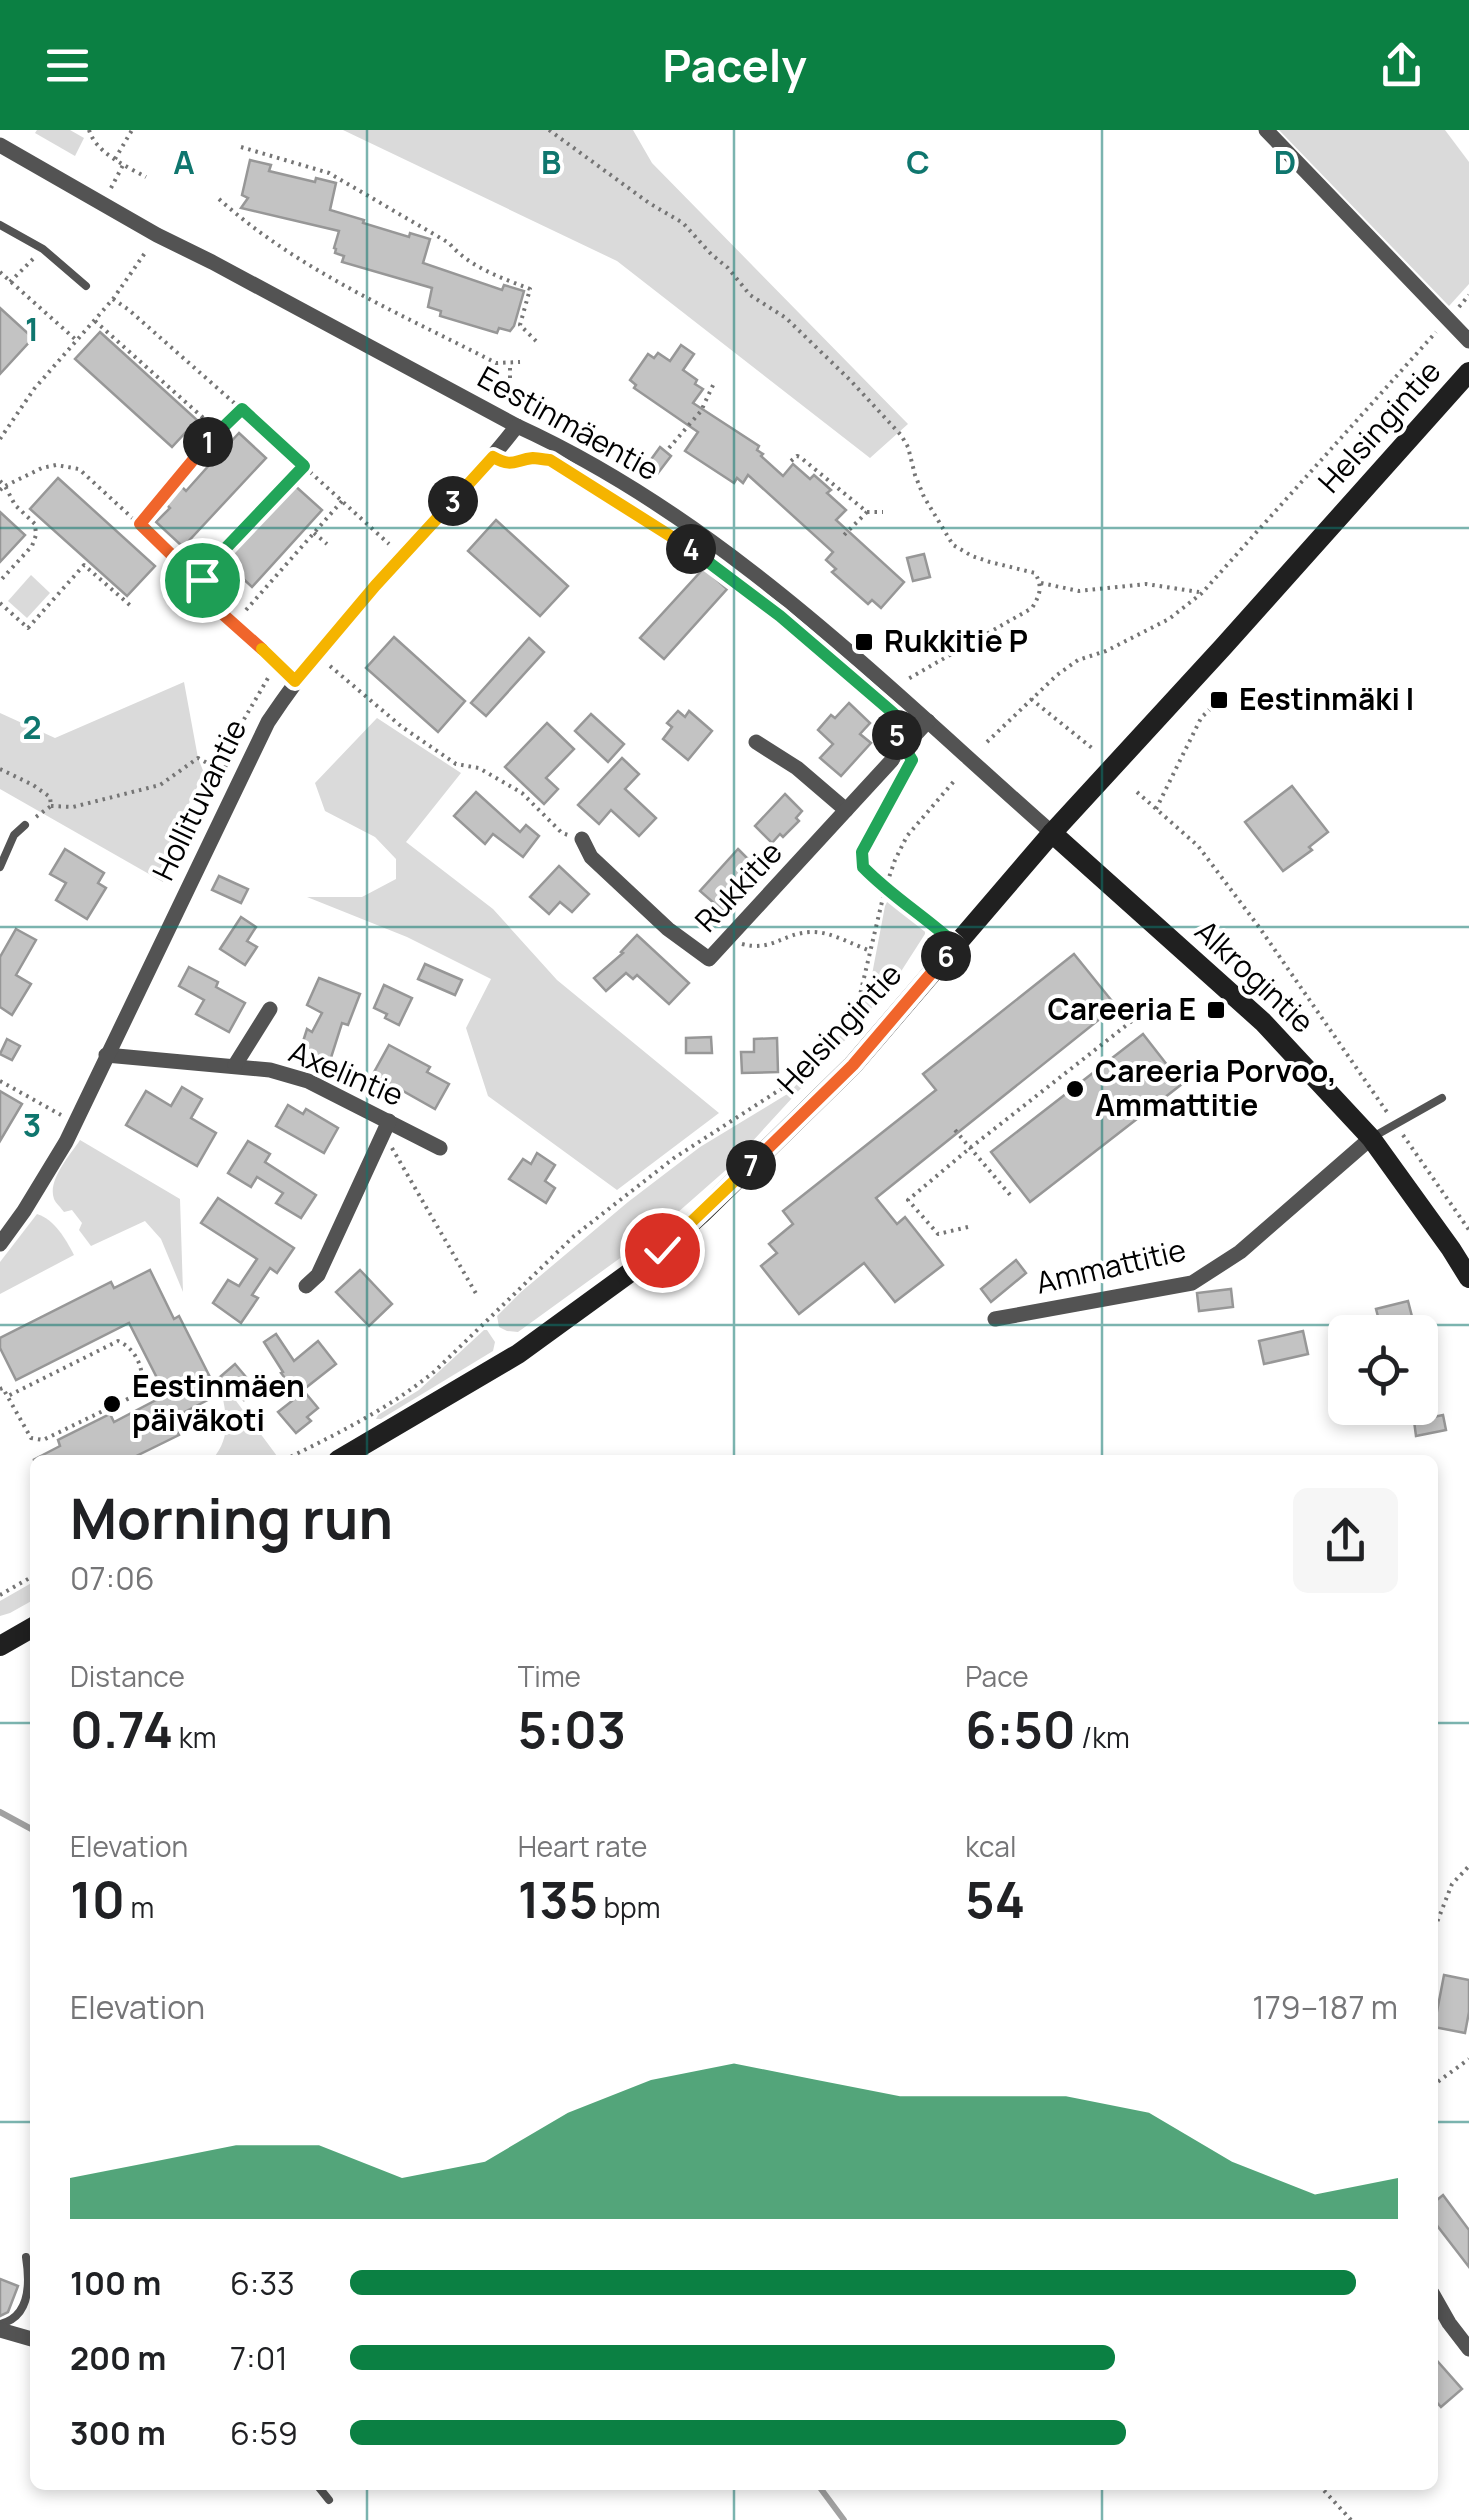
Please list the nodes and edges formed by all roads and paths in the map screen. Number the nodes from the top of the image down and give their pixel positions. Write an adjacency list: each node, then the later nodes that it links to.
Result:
1 (88, 130): 7 (path)
2 (132, 130): 7 (path)
3 (549, 130): 51 (path)
4 (1266, 130): 20 (street)
5 (0, 145): 11 (street, Eestinmäentie)
6 (241, 147): 23 (path)
7 (115, 159): 8 (path)
8 (123, 164): 9 (path); 11 (path)
9 (146, 177)
10 (219, 199): 25 (path)
11 (100, 204): 13 (street, Eestinmäentie)
12 (0, 224): 14 (lane)
13 (157, 235): 19 (path); 31 (street, Eestinmäentie)
14 (43, 249): 16 (path); 17 (lane)
15 (0, 272): 16 (path)
16 (10, 282): 22 (path)
17 (86, 286)
18 (1469, 296): 20 (path)
19 (112, 299): 21 (path); 30 (path)
20 (1448, 319): 24 (street); 52 (path)
21 (95, 320): 22 (path); 32 (path)
22 (76, 340): 33 (path)
23 (536, 341)
24 (1469, 341)
25 (520, 362)
26 (510, 368): 29 (path)
27 (1469, 372): 74 (main road, Helsingintie)
28 (714, 383): 34 (path)
29 (510, 396)
30 (242, 409): 32 (path); 38 (path)
31 (517, 426): 35 (street, Hollituvantie); 61 (street, Eestinmäentie)
32 (219, 432): 43 (path)
33 (0, 440)
34 (670, 448)
35 (493, 457): 36 (path); 58 (street, Hollituvantie)
36 (550, 460)
37 (791, 462): 41 (path)
38 (304, 466): 40 (path); 49 (path)
39 (2, 486): 43 (path); 50 (path)
40 (342, 501): 44 (path); 47 (path)
41 (867, 512): 42 (path); 45 (path)
42 (883, 512)
43 (140, 524): 48 (path)
44 (314, 533): 46 (path); 55 (path)
45 (844, 535)
46 (328, 544)
47 (388, 544)
48 (180, 576): 58 (street)
49 (202, 580)
50 (0, 581)
51 (1040, 583): 52 (path); 57 (path)
52 (1202, 592): 59 (path)
53 (0, 603): 54 (path)
54 (132, 606)
55 (239, 616)
56 (327, 663): 75 (path)
57 (908, 679)
58 (295, 681): 83 (street, Hollituvantie)
59 (1031, 700): 63 (path); 65 (path)
60 (1219, 700): 71 (path)
61 (928, 722): 64 (street, Rukkitie); 74 (street, Eestinmäentie)
62 (756, 742): 72 (street)
63 (987, 742)
64 (904, 747): 72 (street, Rukkitie); 77 (path)
65 (1092, 748)
66 (0, 769): 70 (path)
67 (224, 772): 70 (path)
68 (955, 780): 77 (path)
69 (1136, 792): 71 (path)
70 (50, 806): 73 (path)
71 (1156, 809): 89 (path)
72 (846, 810): 78 (street, Rukkitie)
73 (26, 825): 76 (lane)
74 (1052, 834): 79 (main road, Helsingintie); 91 (main road, Alkrogintie)
75 (582, 839): 78 (street, Rukkitie)
76 (0, 867)
77 (884, 889): 79 (path); 80 (path)
78 (729, 939): 80 (path)
79 (956, 945): 106 (main road, Helsingintie)
80 (871, 952): 105 (path)
81 (270, 1009): 84 (street)
82 (1142, 1013): 94 (path)
83 (106, 1055): 84 (street, Axelintie); 98 (street, Hollituvantie)
84 (235, 1065): 88 (street, Axelintie)
85 (0, 1081): 87 (path)
86 (1442, 1098): 89 (lane)
87 (61, 1115)
88 (388, 1121): 92 (street); 93 (street, Axelintie)
89 (1395, 1123): 91 (lane); 97 (path)
90 (955, 1130): 94 (path)
91 (1371, 1138): 99 (main road, Alkrogintie); 102 (street, Ammattitie)
92 (380, 1139): 100 (street); 101 (path)
93 (440, 1148)
94 (970, 1148): 95 (path); 96 (path)
95 (1011, 1196)
96 (968, 1227)
97 (1469, 1230)
98 (0, 1244)
99 (1469, 1278)
100 (306, 1286)
101 (478, 1297)
102 (995, 1320)
103 (0, 1390): 104 (path)
104 (8, 1396): 104 (path)
105 (294, 1455)
106 (346, 1455)
107 (30, 1578): 108 (path)
108 (0, 1595)
109 (30, 1629): 110 (main road)
110 (0, 1646)
111 (1469, 1866): 112 (path)
112 (1438, 1920)
113 (1469, 2059): 114 (path)
114 (1438, 2082)
115 (26, 2256): 117 (lane)
116 (1438, 2304): 119 (street)
117 (0, 2327): 118 (street)
118 (30, 2338)
119 (1469, 2350)
120 (321, 2490): 122 (lane)
121 (1324, 2490): 123 (path)
122 (329, 2500)
123 (1352, 2520)

